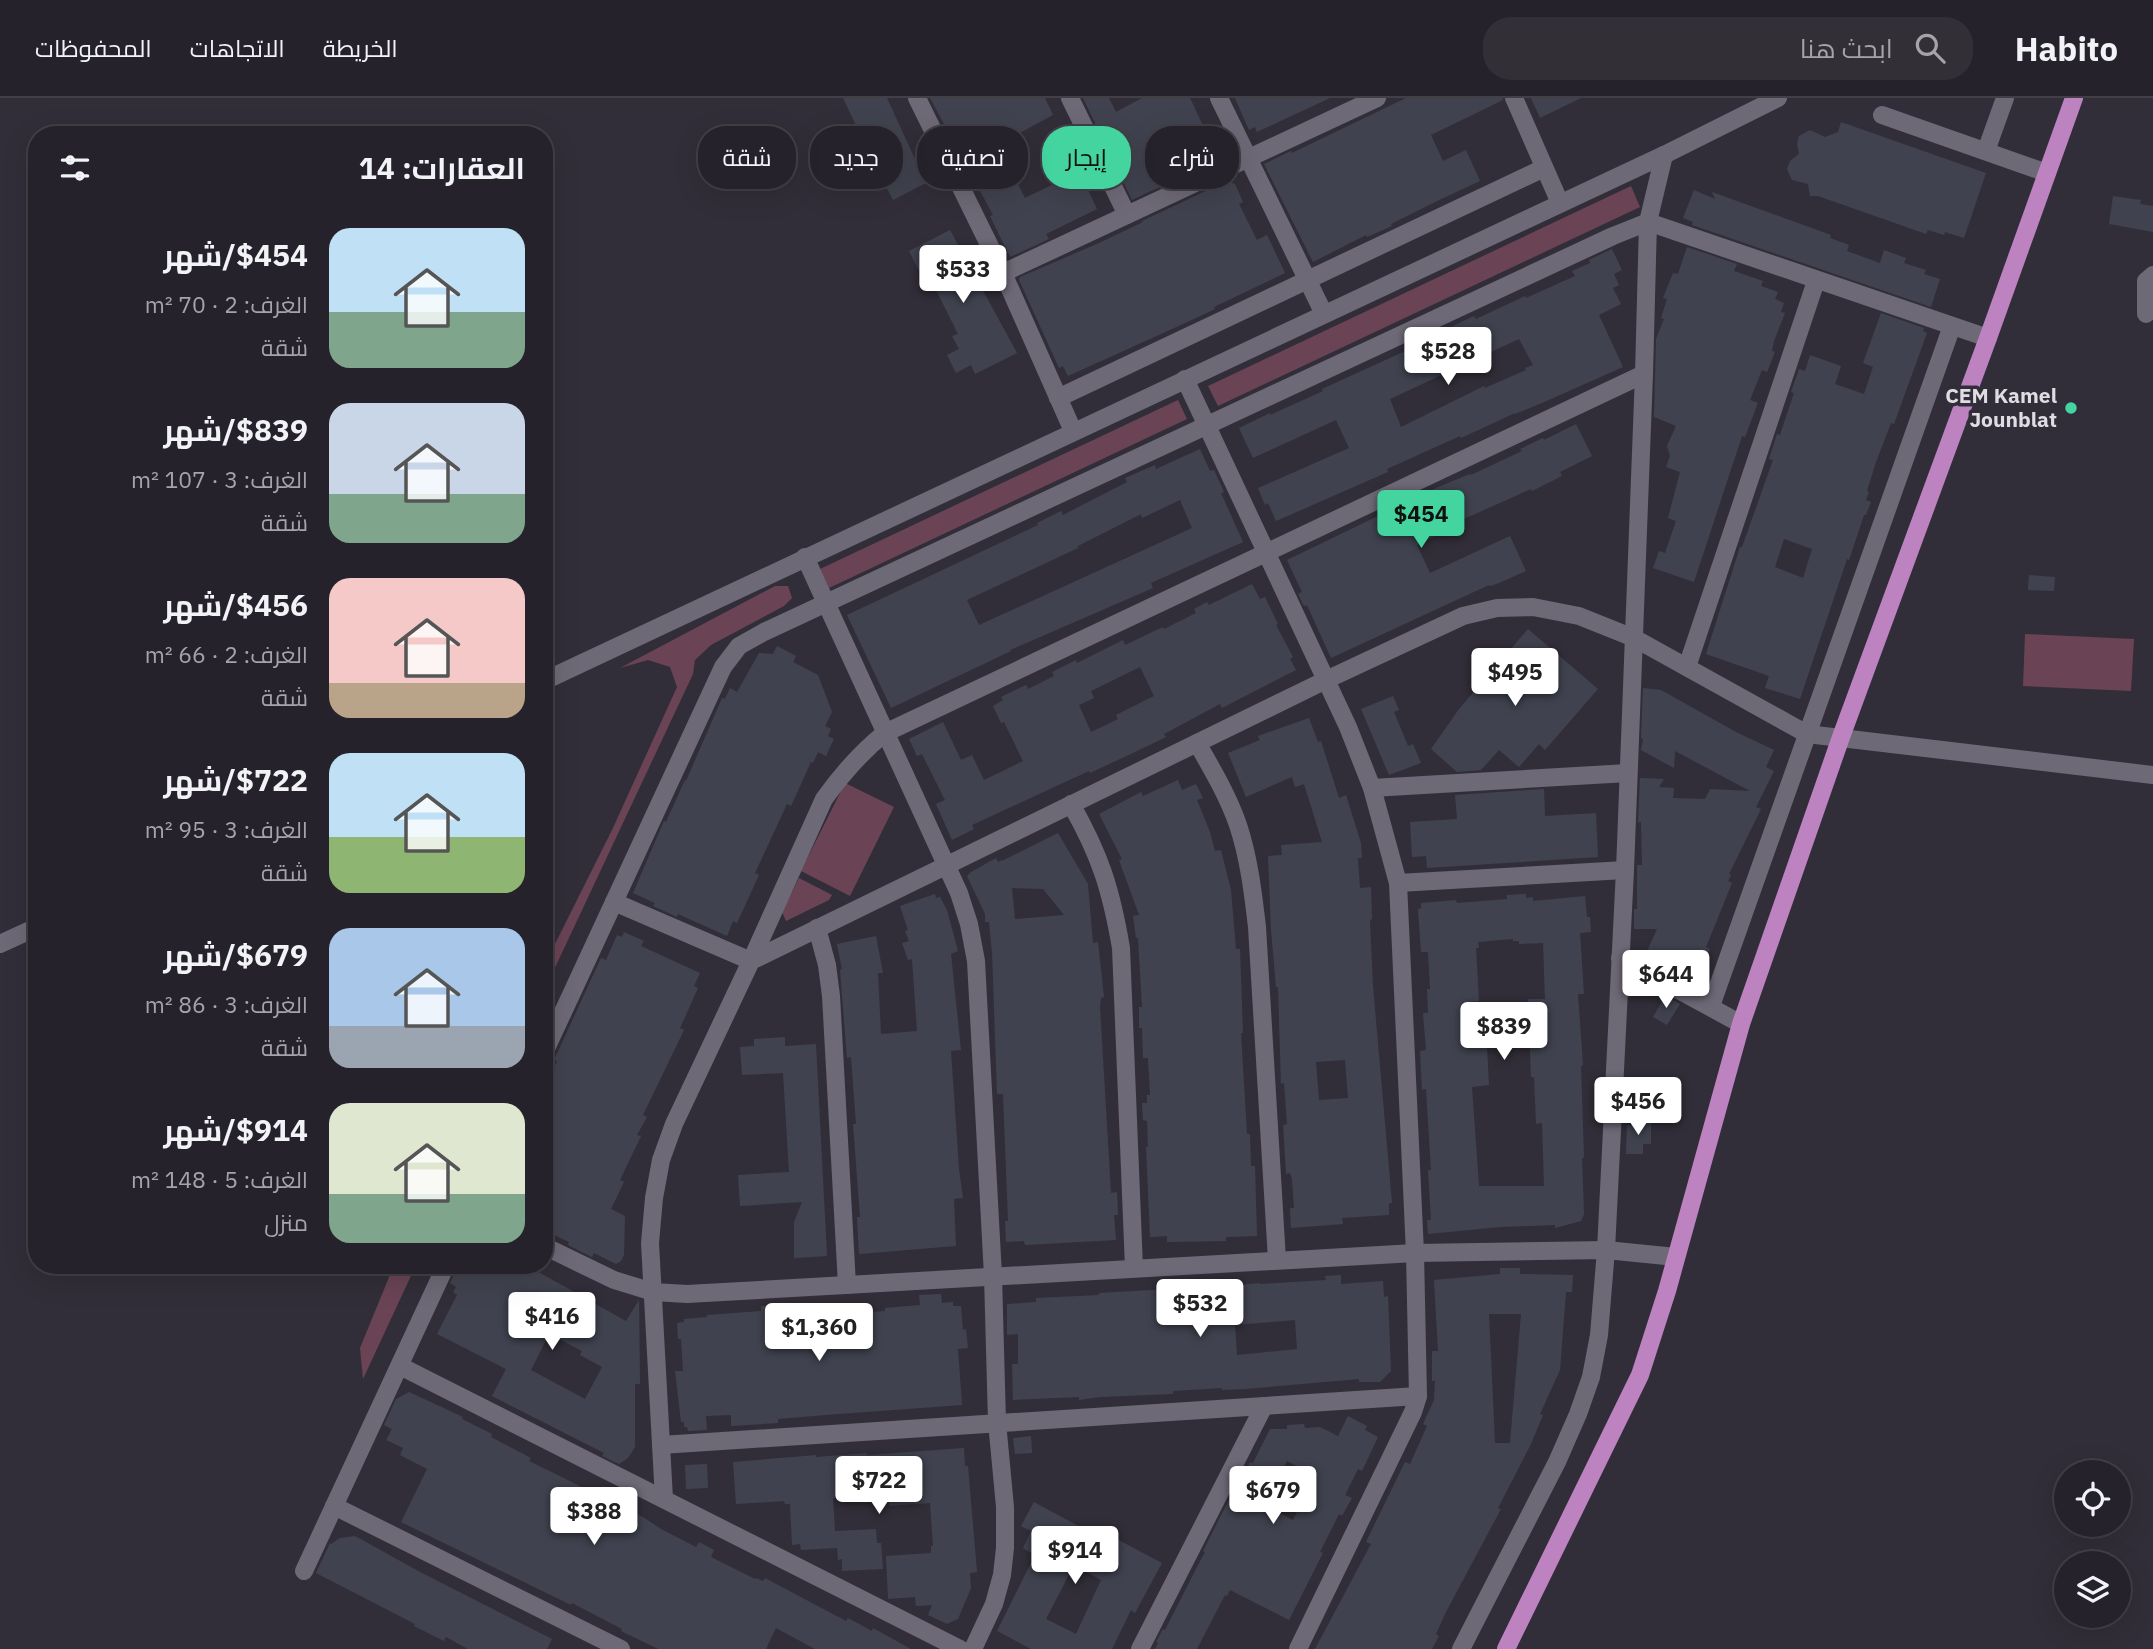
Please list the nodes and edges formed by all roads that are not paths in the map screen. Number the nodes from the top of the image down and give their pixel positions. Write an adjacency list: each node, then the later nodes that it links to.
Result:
1 (917, 98): 18 (street)
2 (1070, 98): 16 (street)
3 (1219, 98): 12 (street)
4 (1375, 98): 12 (street)
5 (1514, 98): 13 (street)
6 (2005, 98): 10 (street)
7 (2074, 98): 14 (main road)
8 (1772, 99): 11 (street)
9 (1882, 115): 10 (street)
10 (1986, 151): 14 (street)
11 (1664, 155): 15 (street); 17 (street)
12 (1248, 158): 16 (street); 20 (street)
13 (1544, 168): 15 (street); 20 (street)
14 (2047, 173): 25 (main road)
15 (1560, 203): 22 (street)
16 (1127, 215): 18 (street)
17 (1648, 222): 21 (street); 26 (street); 29 (street)
18 (1003, 273): 28 (street)
19 (2153, 275): 23 (street)
20 (1308, 280): 22 (street); 28 (street)
21 (1816, 281): 24 (street); 35 (street)
22 (1324, 314): 27 (street)
23 (2146, 314)
24 (1952, 326): 25 (street); 39 (street)
25 (1988, 338): 40 (main road)
26 (1644, 374): 31 (street); 34 (street)
27 (1185, 379): 29 (street); 30 (street)
28 (1058, 398): 30 (street)
29 (1206, 426): 31 (street); 33 (street)
30 (1073, 431): 32 (street)
31 (1266, 553): 37 (street); 38 (street)
32 (805, 557): 33 (street); 36 (street)
33 (825, 603): 38 (street); 49 (street)
34 (1634, 638): 35 (street); 37 (street); 42 (street)
35 (1687, 667): 39 (street)
36 (553, 677)
37 (1326, 680): 41 (street); 44 (street)
38 (885, 733): 46 (street); 54 (street)
39 (1807, 734): 40 (street); 55 (street)
40 (1841, 737): 43 (street); 56 (main road)
41 (1197, 743): 45 (street); 62 (street)
42 (1629, 773): 44 (street); 47 (street)
43 (2153, 775)
44 (1372, 788): 48 (street)
45 (1071, 804): 46 (street); 63 (street)
46 (946, 864): 50 (street); 65 (street)
47 (1625, 870): 48 (street); 53 (street)
48 (1398, 883): 60 (street)
49 (614, 902): 54 (street); 57 (street)
50 (817, 929): 54 (street); 66 (street)
51 (28, 931): 52 (street)
52 (0, 944)
53 (1620, 958): 55 (street); 59 (street)
54 (751, 961): 67 (street)
55 (1711, 1006): 56 (street)
56 (1741, 1024): 61 (main road)
57 (553, 1034)
58 (553, 1250): 67 (street)
59 (1606, 1250): 60 (street); 61 (street); 81 (street)
60 (1415, 1253): 62 (street); 69 (street)
61 (1676, 1257): 82 (main road)
62 (1277, 1260): 63 (street)
63 (1134, 1268): 65 (street)
64 (442, 1274): 68 (street)
65 (993, 1276): 66 (street); 71 (street)
66 (847, 1285): 67 (street)
67 (653, 1292): 72 (street)
68 (400, 1366): 73 (street); 74 (street)
69 (1418, 1396): 70 (street); 80 (street)
70 (1264, 1406): 71 (street); 79 (street)
71 (997, 1422): 72 (street); 78 (street)
72 (661, 1445): 73 (street)
73 (664, 1499): 77 (street)
74 (334, 1506): 75 (street); 76 (street)
75 (304, 1571)
76 (621, 1649)
77 (960, 1649)
78 (973, 1649)
79 (1140, 1649)
80 (1298, 1649)
81 (1461, 1649)
82 (1506, 1649)

